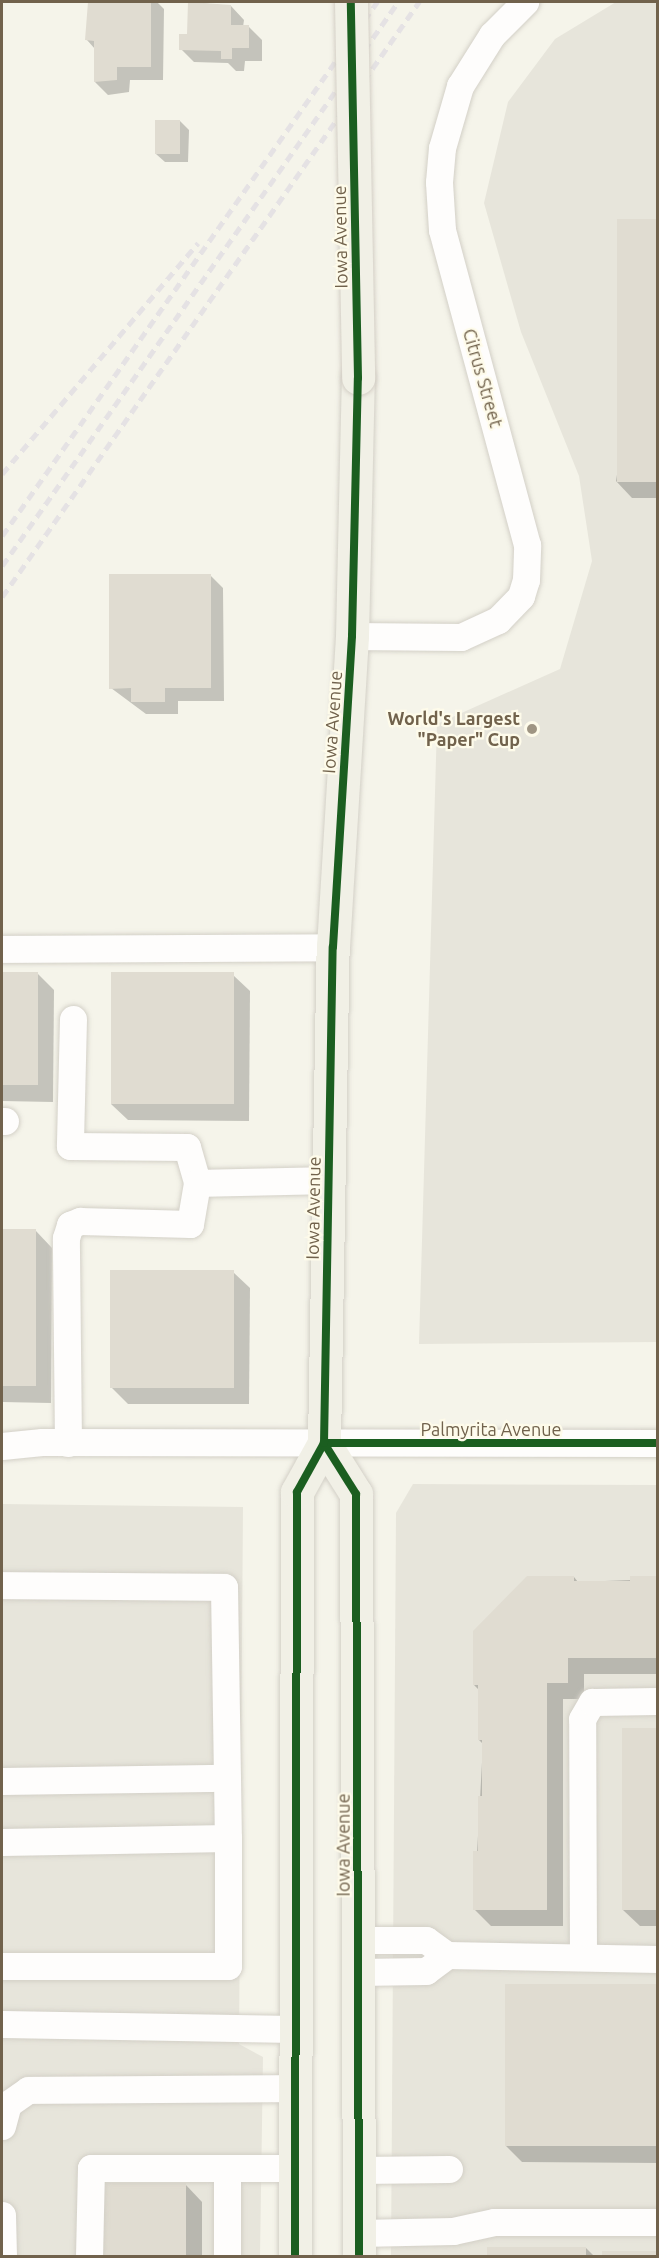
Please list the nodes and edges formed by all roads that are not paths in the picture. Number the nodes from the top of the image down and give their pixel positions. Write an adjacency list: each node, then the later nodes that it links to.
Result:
1 (351, 2): 3 (main road, Iowa Avenue, bridge)
2 (525, 2): 3 (street, Citrus Street)
3 (352, 636): 4 (main road, Iowa Avenue)
4 (333, 947): 5 (street); 7 (main road, Iowa Avenue)
5 (2, 949)
6 (73, 1019): 8 (street)
7 (329, 1180): 8 (street); 10 (main road, Iowa Avenue)
8 (197, 1183): 9 (street)
9 (68, 1443): 10 (street, Palmyrita Avenue); 12 (street, Palmyrita Avenue)
10 (324, 1443): 11 (street, Palmyrita Avenue); 19 (main road, Iowa Avenue); 26 (main road, Iowa Avenue)
11 (657, 1443)
12 (2, 1446)
13 (2, 1585): 15 (street)
14 (657, 1701): 21 (street)
15 (227, 1778): 16 (street); 17 (street)
16 (2, 1781)
17 (228, 1838): 18 (street); 23 (street)
18 (2, 1842)
19 (358, 1940): 20 (street); 24 (main road, Iowa Avenue)
20 (447, 1955): 21 (street); 24 (street)
21 (583, 1957): 22 (street)
22 (657, 1959)
23 (2, 1966)
24 (358, 1972): 32 (main road, Iowa Avenue)
25 (2, 2024): 26 (street)
26 (295, 2029): 27 (main road, Iowa Avenue)
27 (295, 2088): 28 (street); 30 (main road, Iowa Avenue)
28 (2, 2126)
29 (227, 2168): 30 (street); 37 (street); 38 (street)
30 (295, 2168): 39 (main road, Iowa Avenue)
31 (448, 2169): 32 (street)
32 (358, 2170): 35 (main road, Iowa Avenue)
33 (2, 2215): 36 (street)
34 (657, 2222): 35 (street)
35 (359, 2244)
36 (3, 2256)
37 (89, 2256)
38 (228, 2256)
39 (295, 2256)

